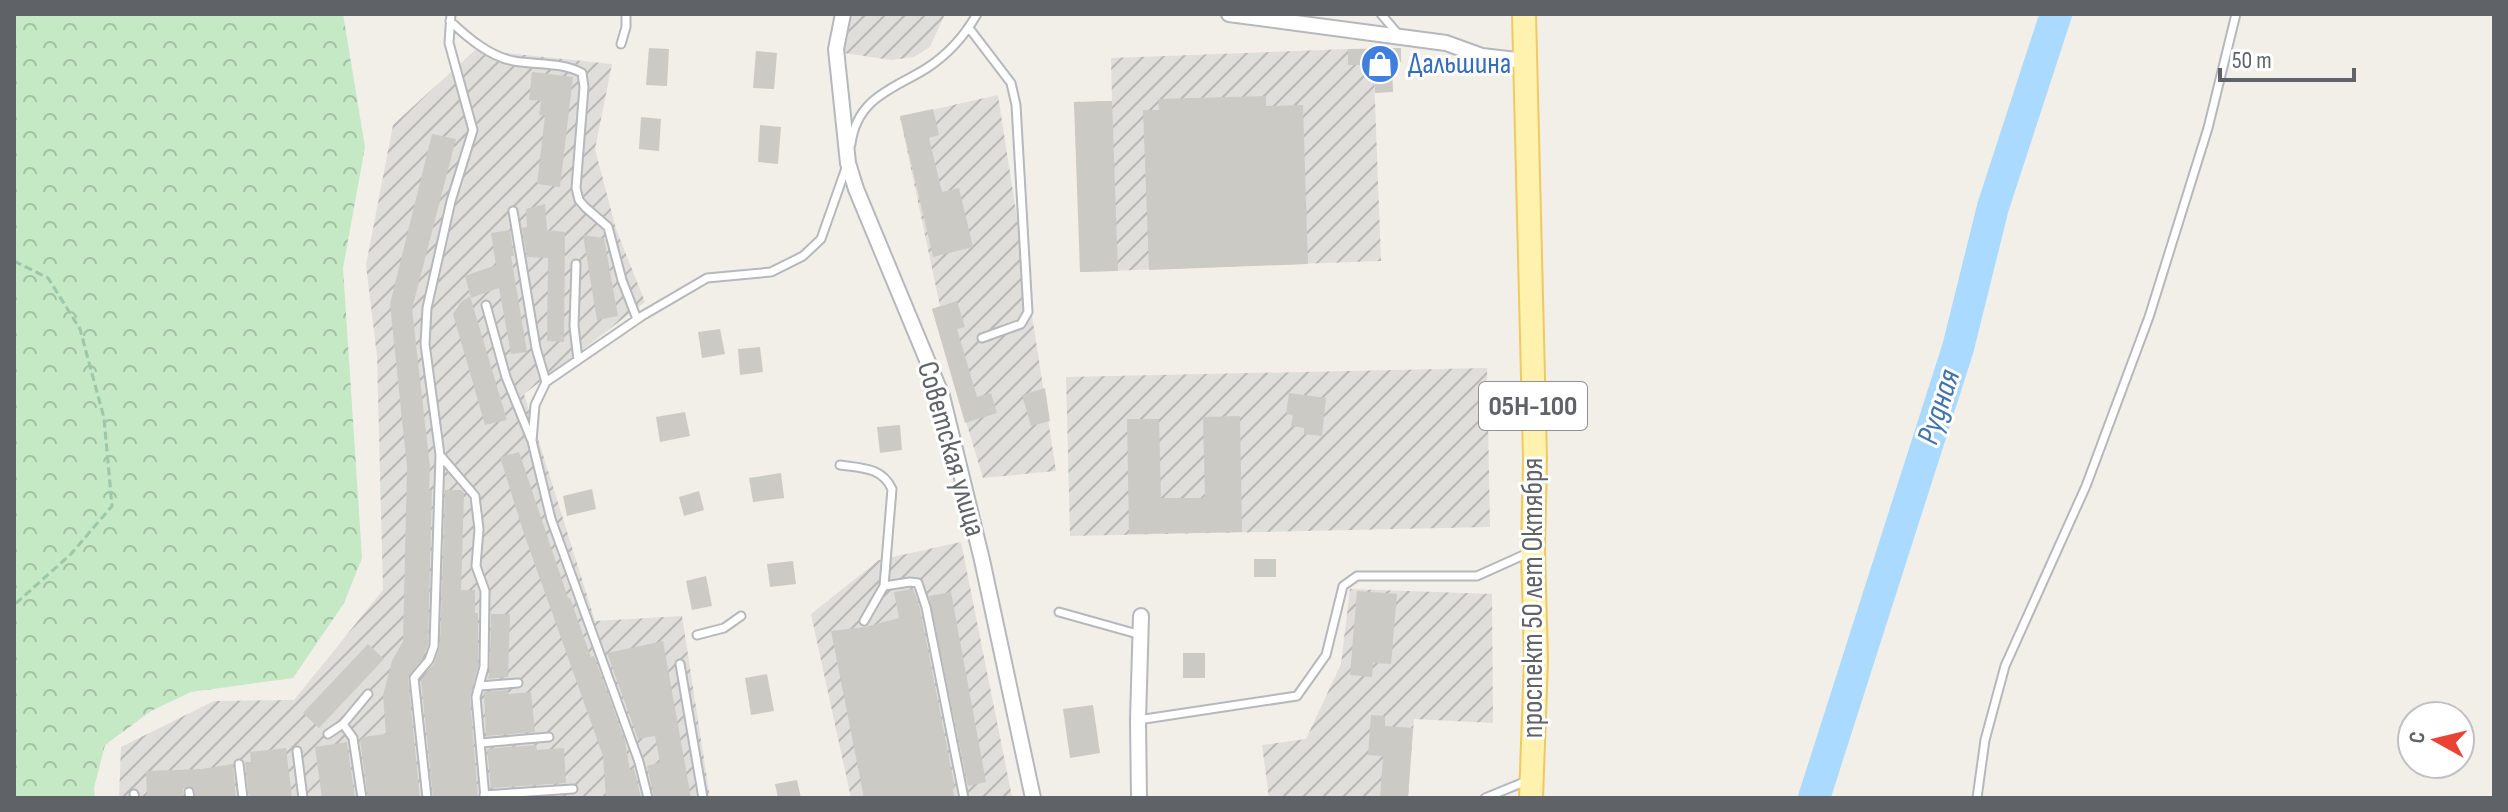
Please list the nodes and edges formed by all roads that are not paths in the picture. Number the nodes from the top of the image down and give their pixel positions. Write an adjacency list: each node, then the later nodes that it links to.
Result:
1 (626, 14): 12 (lane)
2 (843, 14): 14 (street, Советская улица)
3 (977, 14): 10 (lane)
4 (1229, 14): 8 (street)
5 (1381, 14): 11 (lane)
6 (1524, 14): 13 (main road, проспект 50 лет Октября / 05Н-100)
7 (2236, 14): 57 (lane)
8 (1259, 16): 11 (street)
9 (450, 18): 18 (lane); 23 (lane)
10 (969, 28): 14 (lane); 19 (lane)
11 (1400, 36): 13 (street)
12 (621, 44)
13 (1525, 61): 25 (main road, проспект 50 лет Октября / 05Н-100)
14 (848, 163): 18 (lane); 54 (street, Советская улица)
15 (513, 211): 21 (lane)
16 (576, 264): 20 (lane)
17 (486, 305): 22 (lane)
18 (637, 319): 20 (lane)
19 (982, 338)
20 (578, 360): 21 (lane)
21 (546, 382): 22 (lane)
22 (532, 441): 51 (lane)
23 (440, 455): 35 (lane); 50 (lane)
24 (840, 465): 26 (lane)
25 (1533, 551): 37 (lane); 45 (main road, проспект 50 лет Октября / 05Н-100)
26 (884, 586): 30 (lane); 53 (lane)
27 (1059, 612): 32 (lane)
28 (741, 616): 31 (lane)
29 (1141, 616): 32 (street)
30 (864, 621)
31 (697, 635)
32 (1141, 635): 37 (street)
33 (680, 664): 52 (lane)
34 (518, 683): 35 (lane)
35 (480, 686): 41 (lane)
36 (368, 694): 38 (lane)
37 (1138, 720): 55 (street)
38 (343, 724): 39 (lane); 49 (lane)
39 (328, 734)
40 (549, 737): 41 (lane)
41 (480, 743): 46 (lane)
42 (297, 751): 48 (lane)
43 (239, 764): 47 (lane)
44 (573, 789): 46 (lane)
45 (1531, 789): 56 (lane)
46 (484, 797)
47 (243, 798)
48 (303, 798)
49 (362, 798)
50 (427, 798)
51 (648, 798)
52 (703, 798)
53 (964, 798)
54 (1033, 798)
55 (1139, 798)
56 (1485, 798)
57 (1977, 798)

